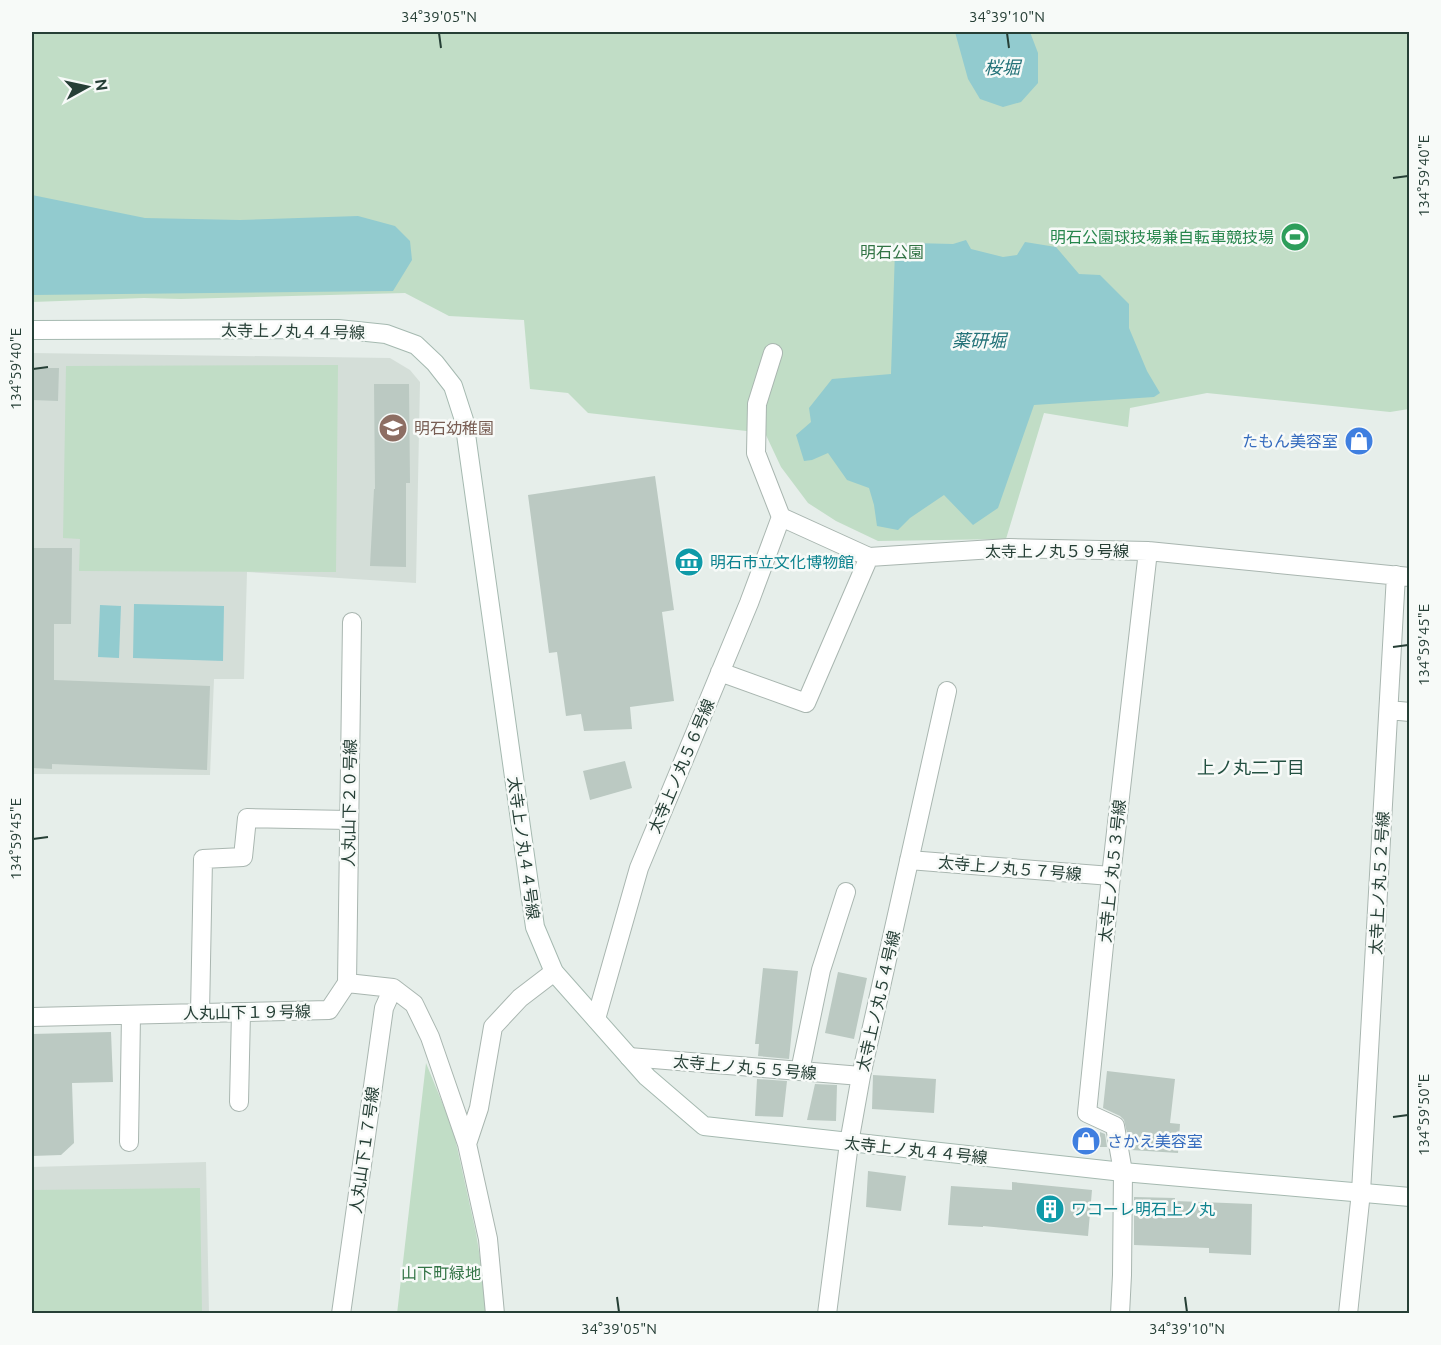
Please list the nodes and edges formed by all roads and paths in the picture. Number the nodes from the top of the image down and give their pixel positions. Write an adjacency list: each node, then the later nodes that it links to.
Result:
1 (32, 330): 16 (street, 太寺上ノ丸４４号線)
2 (773, 353): 3 (street)
3 (781, 517): 5 (street, 太寺上ノ丸５９号線); 8 (street, 太寺上ノ丸５６号線)
4 (1148, 551): 5 (street, 太寺上ノ丸５９号線); 6 (street, 太寺上ノ丸５９号線); 14 (street, 太寺上ノ丸５３号線)
5 (869, 557): 8 (street)
6 (1403, 576): 10 (street, 太寺上ノ丸５２号線)
7 (352, 622): 12 (street, 人丸山下２０号線)
8 (720, 672): 23 (street, 太寺上ノ丸５６号線)
9 (947, 691): 13 (street, 太寺上ノ丸５４号線)
10 (1389, 710): 11 (street); 32 (street, 太寺上ノ丸５２号線)
11 (1410, 712)
12 (349, 820): 17 (street, 人丸山下２０号線); 20 (street)
13 (909, 860): 14 (street, 太寺上ノ丸５７号線); 26 (street, 太寺上ノ丸５４号線)
14 (1111, 876): 31 (street, 太寺上ノ丸５３号線)
15 (846, 892): 25 (street)
16 (554, 972): 23 (street, 太寺上ノ丸４４号線); 30 (street)
17 (347, 983): 18 (street); 19 (street, 人丸山下１９号線)
18 (393, 988): 30 (street); 34 (street, 人丸山下１７号線)
19 (241, 1012): 20 (street, 人丸山下１９号線); 27 (street)
20 (200, 1014): 21 (street, 人丸山下１９号線)
21 (131, 1015): 22 (street, 人丸山下１９号線); 28 (street)
22 (32, 1017)
23 (596, 1019): 24 (street, 太寺上ノ丸４４号線)
24 (629, 1057): 25 (street, 太寺上ノ丸５５号線); 29 (street, 太寺上ノ丸４４号線)
25 (800, 1071): 26 (street, 太寺上ノ丸５５号線)
26 (861, 1076): 29 (street, 太寺上ノ丸５４号線)
27 (239, 1102)
28 (129, 1142)
29 (849, 1143): 31 (street, 太寺上ノ丸４４号線); 36 (street, 太寺上ノ丸５４号線)
30 (467, 1144): 35 (street)
31 (1124, 1172): 32 (street, 太寺上ノ丸４４号線); 37 (street)
32 (1361, 1192): 33 (street, 太寺上ノ丸４４号線); 38 (street, 太寺上ノ丸５２号線)
33 (1410, 1197)
34 (341, 1314)
35 (495, 1314)
36 (827, 1314)
37 (1120, 1314)
38 (1348, 1314)

